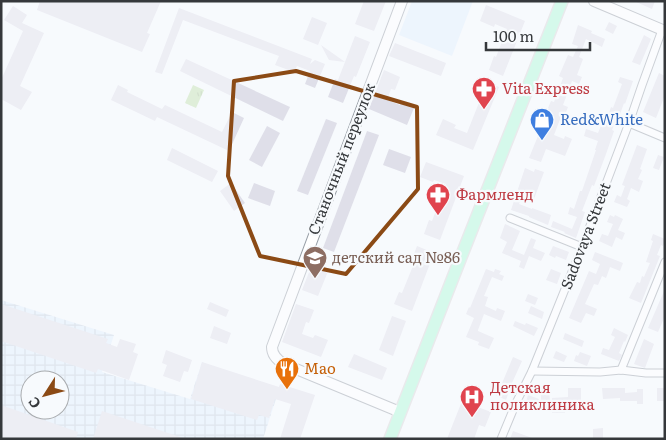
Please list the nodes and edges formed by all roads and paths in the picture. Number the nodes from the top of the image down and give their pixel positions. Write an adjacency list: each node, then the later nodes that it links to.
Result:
1 (402, 1): 13 (main road, Станочный переулок)
2 (562, 1): 13 (main road)
3 (594, 1): 4 (main road)
4 (663, 30): 5 (street, Sadovaya Street)
5 (629, 123): 6 (street); 8 (street, Sadovaya Street)
6 (665, 138)
7 (510, 218): 8 (street)
8 (582, 247): 11 (street, Sadovaya Street)
9 (665, 262): 10 (street)
10 (621, 370): 11 (street); 12 (street)
11 (532, 371): 15 (street, Sadovaya Street)
12 (665, 373)
13 (400, 412): 14 (main road)
14 (390, 439)
15 (501, 439)

